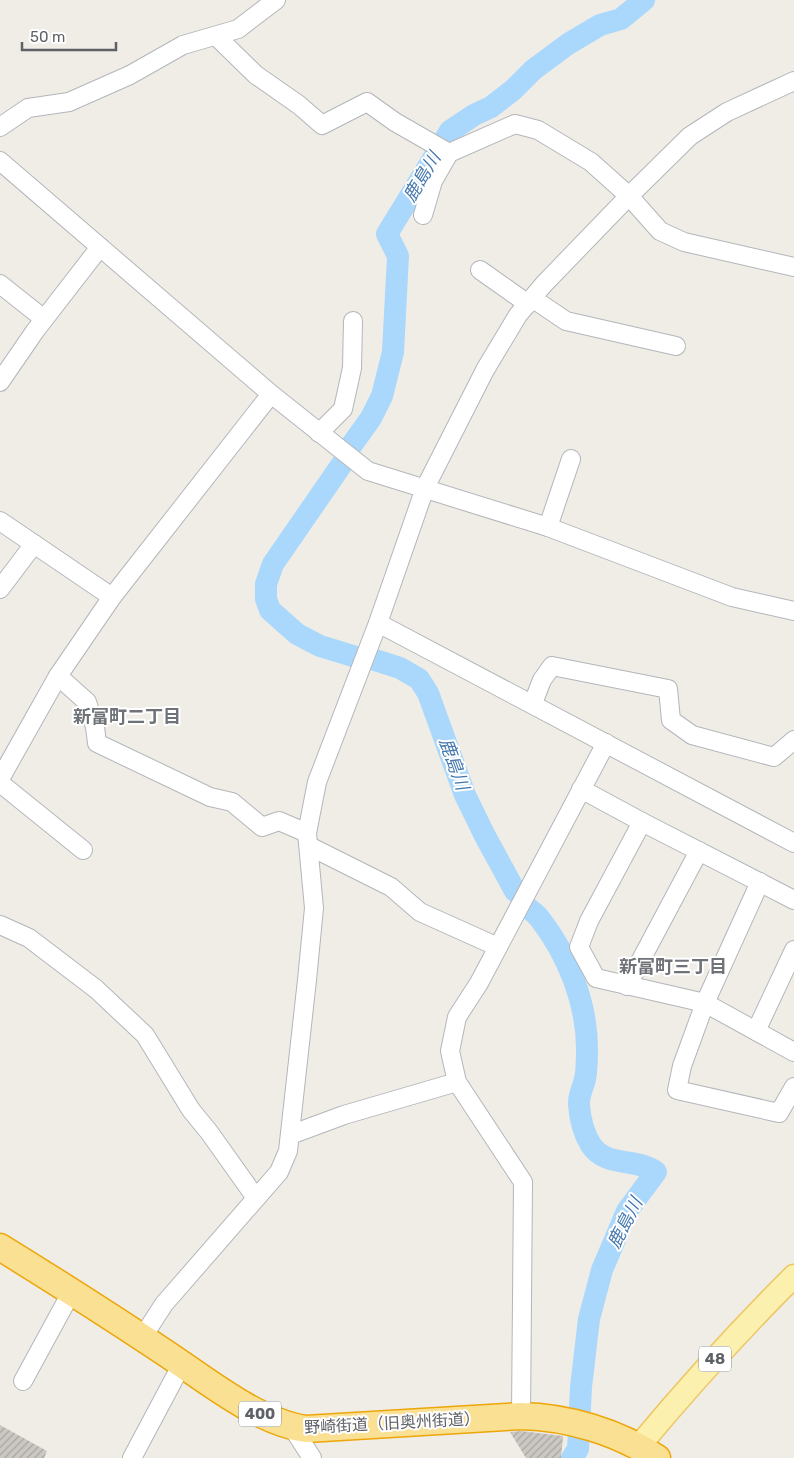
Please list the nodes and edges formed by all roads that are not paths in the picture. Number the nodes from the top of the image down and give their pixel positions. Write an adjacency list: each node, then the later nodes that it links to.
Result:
1 (276, 0): 2 (street)
2 (216, 36): 4 (street); 5 (street)
3 (794, 81): 7 (street)
4 (0, 127)
5 (456, 150): 7 (street); 8 (street)
6 (0, 161): 9 (street)
7 (629, 196): 10 (street); 13 (street)
8 (423, 215)
9 (100, 247): 14 (street); 18 (street)
10 (794, 267)
11 (480, 270): 13 (street)
12 (0, 284): 14 (street)
13 (530, 301): 16 (street); 21 (street)
14 (44, 319): 17 (street)
15 (353, 321): 19 (street)
16 (676, 346)
17 (0, 382)
18 (271, 394): 19 (street); 26 (street)
19 (319, 433): 21 (street)
20 (571, 459): 23 (street)
21 (425, 488): 23 (street); 28 (street)
22 (0, 521): 24 (street)
23 (548, 527): 27 (street)
24 (34, 544): 25 (street); 26 (street)
25 (0, 590)
26 (112, 597): 29 (street)
27 (794, 611)
28 (378, 623): 30 (street); 37 (street)
29 (58, 676): 33 (street); 37 (street)
30 (532, 703): 31 (street); 32 (street)
31 (794, 740)
32 (606, 743): 35 (street); 38 (street)
33 (0, 779)
34 (0, 783): 39 (street)
35 (582, 789): 36 (street); 44 (street)
36 (642, 822): 40 (street); 46 (street)
37 (308, 840): 44 (street); 52 (street)
38 (794, 843)
39 (83, 850)
40 (699, 852): 41 (street); 46 (street)
41 (760, 882): 42 (street); 47 (street)
42 (794, 900)
43 (0, 925): 53 (street)
44 (498, 947): 50 (street)
45 (794, 950): 48 (street)
46 (627, 986): 47 (street)
47 (705, 1003): 48 (street); 51 (street)
48 (756, 1031): 49 (street)
49 (794, 1052)
50 (457, 1082): 52 (street); 60 (street)
51 (794, 1086)
52 (290, 1135): 53 (street)
53 (256, 1198): 57 (street)
54 (0, 1247): 56 (highway, 野崎街道（旧奥州街道） / 400)
55 (794, 1276): 62 (main road, 48)
56 (72, 1291): 57 (highway, 野崎街道（旧奥州街道） / 400); 59 (street)
57 (142, 1338): 58 (highway, 野崎街道（旧奥州街道） / 400)
58 (182, 1364): 61 (highway, 野崎街道（旧奥州街道） / 400); 63 (street)
59 (23, 1381)
60 (521, 1416): 61 (highway, 野崎街道（旧奥州街道） / 400); 62 (highway, 野崎街道（旧奥州街道） / 400)
61 (292, 1427): 64 (street)
62 (643, 1454)
63 (132, 1458)
64 (312, 1458)

